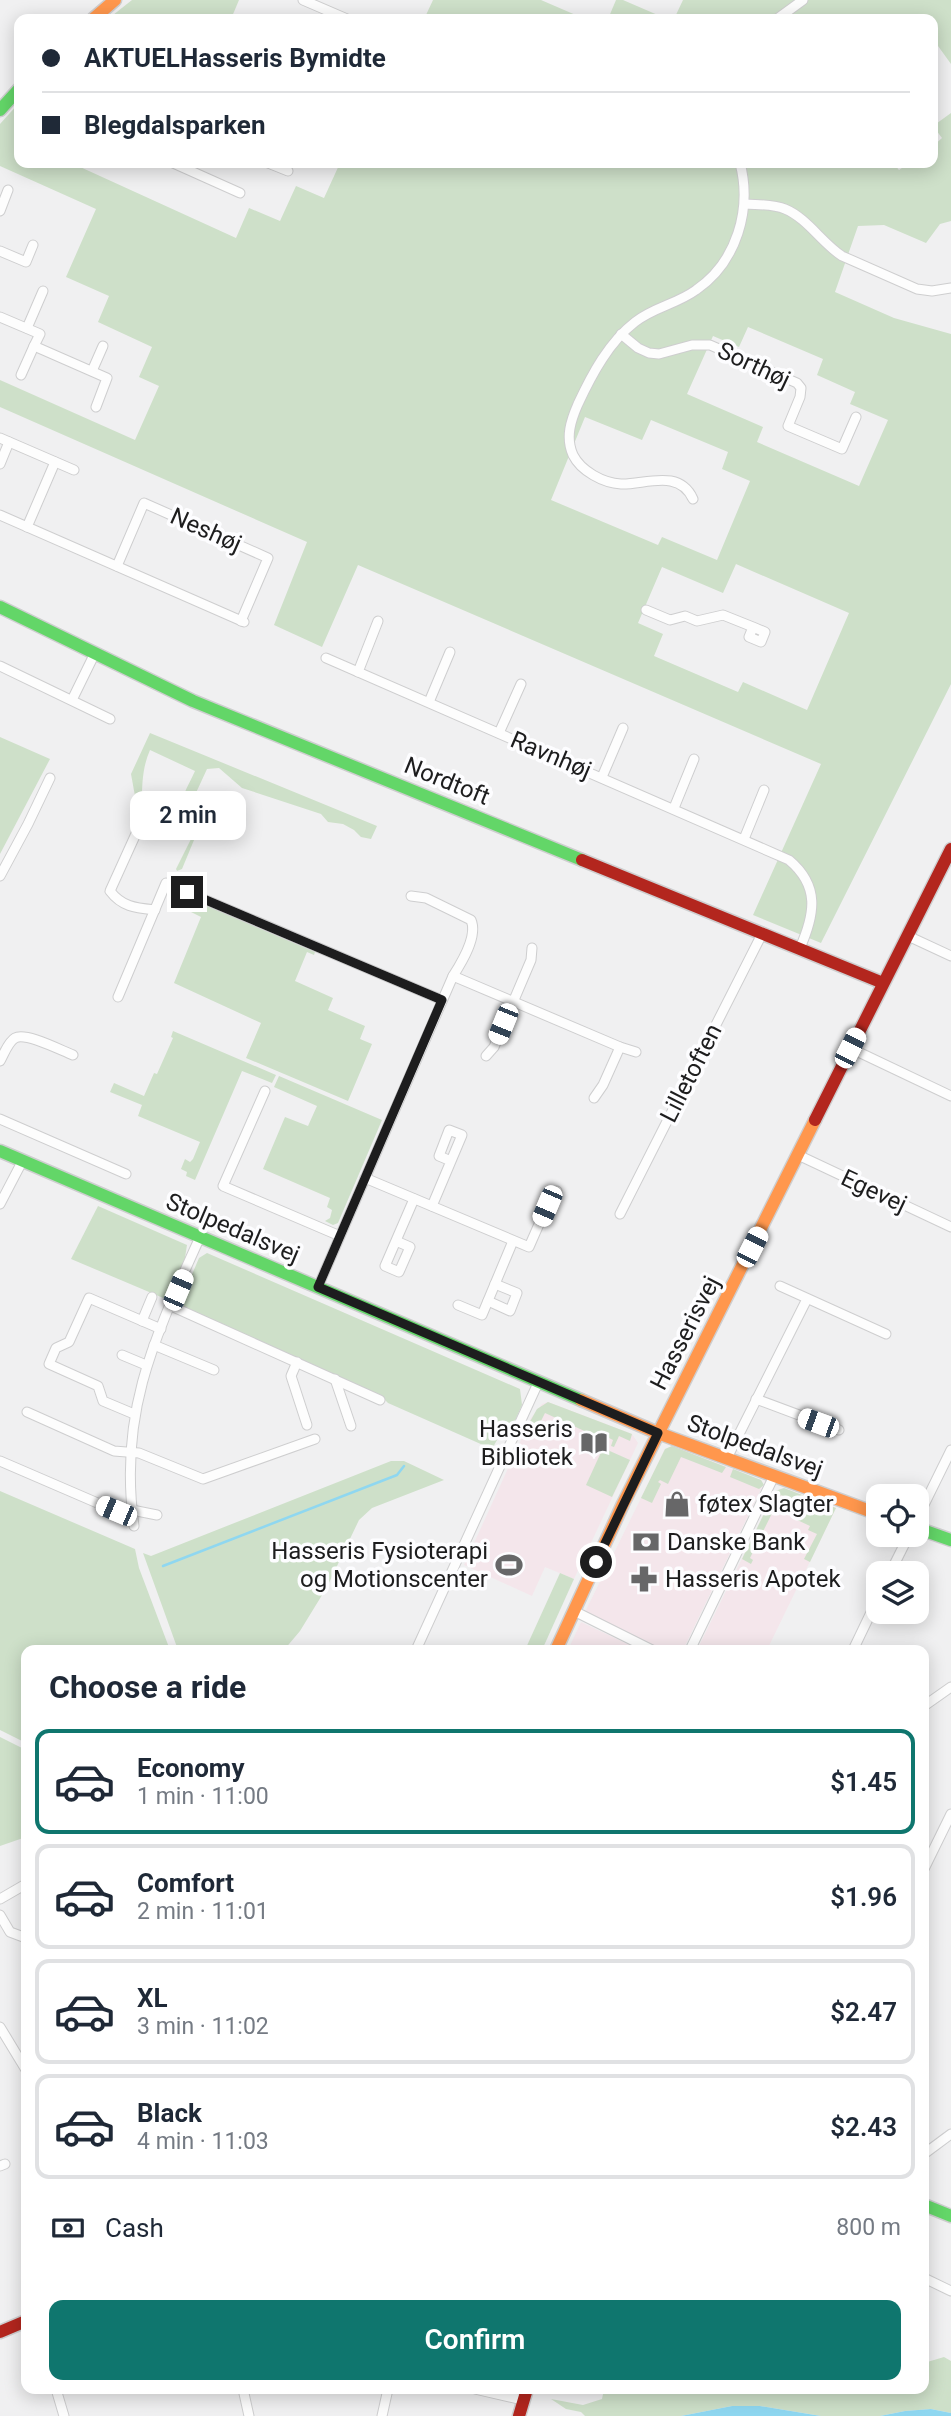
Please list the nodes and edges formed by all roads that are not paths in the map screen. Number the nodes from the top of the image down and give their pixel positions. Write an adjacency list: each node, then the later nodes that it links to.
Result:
1 (115, 0): 4 (street)
2 (303, 0): 5 (street)
3 (803, 0): 6 (street)
4 (99, 14)
5 (335, 14)
6 (784, 14)
7 (14, 95): 8 (street)
8 (0, 110)
9 (194, 168): 14 (street)
10 (280, 168): 12 (street)
11 (741, 168): 15 (street)
12 (288, 171)
13 (8, 190): 16 (street)
14 (240, 193)
15 (745, 204): 19 (street); 23 (street)
16 (0, 211)
17 (33, 244): 18 (street)
18 (0, 251)
19 (951, 288)
20 (43, 291): 22 (street)
21 (0, 317): 22 (street)
22 (27, 328): 24 (street)
23 (621, 334): 29 (street, Sorthøj); 34 (street)
24 (34, 346): 26 (street); 27 (street)
25 (103, 346): 26 (street)
26 (92, 371): 28 (street)
27 (21, 374)
28 (96, 407)
29 (856, 417)
30 (4, 440): 31 (street); 32 (street)
31 (55, 462): 33 (street); 36 (street)
32 (0, 464)
33 (74, 470)
34 (693, 499)
35 (0, 515): 36 (street, Neshøj)
36 (27, 527): 37 (street, Neshøj)
37 (117, 566): 37 (street, Neshøj)
38 (0, 607): 43 (street, Nordtoft)
39 (646, 610): 41 (street)
40 (379, 621): 46 (street)
41 (753, 627)
42 (450, 652): 49 (street)
43 (95, 653): 48 (street); 64 (street, Nordtoft)
44 (326, 658): 46 (street, Ravnhøj)
45 (0, 666): 48 (street)
46 (358, 672): 49 (street, Ravnhøj)
47 (521, 684): 52 (street, Ravnhøj)
48 (72, 700): 50 (street)
49 (429, 702): 52 (street, Ravnhøj)
50 (110, 719)
51 (623, 728): 54 (street, Ravnhøj)
52 (499, 733): 54 (street, Ravnhøj)
53 (694, 759): 57 (street)
54 (602, 777): 57 (street, Ravnhøj)
55 (50, 778): 61 (street)
56 (764, 790): 59 (street)
57 (674, 808): 59 (street, Ravnhøj)
58 (144, 816): 63 (street)
59 (744, 839): 67 (street, Ravnhøj)
60 (951, 849): 65 (street, Hasserisvej)
61 (0, 876)
62 (411, 896): 69 (street)
63 (155, 910): 71 (street); 72 (street)
64 (763, 932): 67 (street, Nordtoft); 94 (street, Lilletoften)
65 (908, 936): 68 (street); 70 (street, Hasserisvej)
66 (532, 948): 73 (street)
67 (800, 948): 70 (street, Nordtoft)
68 (951, 956)
69 (453, 976): 72 (street); 73 (street)
70 (883, 983): 75 (street, Hasserisvej)
71 (118, 997)
72 (442, 1000): 89 (street)
73 (513, 1002): 74 (street); 78 (street)
74 (620, 1047): 76 (street); 82 (street)
75 (850, 1048): 81 (street); 85 (street, Hasserisvej)
76 (636, 1052)
77 (72, 1055): 79 (street)
78 (485, 1056)
79 (0, 1061)
80 (265, 1091): 96 (street)
81 (951, 1096)
82 (594, 1098)
83 (0, 1119): 88 (street)
84 (0, 1151): 86 (street, Stolpedalsvej)
85 (798, 1155): 95 (street, Egevej); 125 (street, Hasserisvej)
86 (23, 1160): 92 (street); 97 (street, Stolpedalsvej)
87 (451, 1161): 93 (street)
88 (126, 1174)
89 (365, 1178): 91 (street); 96 (street)
90 (557, 1191): 99 (street)
91 (414, 1199): 93 (street); 98 (street)
92 (0, 1204)
93 (432, 1206): 99 (street)
94 (620, 1214)
95 (951, 1227)
96 (340, 1236): 102 (street)
97 (200, 1237): 102 (street, Stolpedalsvej); 107 (street)
98 (396, 1241)
99 (513, 1241): 100 (street)
100 (495, 1284): 105 (street); 105 (street)
101 (780, 1286): 104 (street)
102 (318, 1287): 117 (street, Stolpedalsvej)
103 (152, 1297): 108 (street)
104 (807, 1298): 110 (street); 118 (street)
105 (488, 1301): 106 (street)
106 (458, 1305)
107 (171, 1306): 109 (street); 113 (street)
108 (142, 1321): 109 (street); 121 (street)
109 (161, 1329): 111 (street)
110 (886, 1334)
111 (154, 1345): 114 (street); 115 (street)
112 (122, 1355): 114 (street)
113 (297, 1362): 116 (street); 122 (street)
114 (146, 1365): 121 (street)
115 (214, 1370)
116 (335, 1379): 119 (street); 123 (street)
117 (538, 1383): 125 (street, Stolpedalsvej); 141 (street)
118 (756, 1399): 124 (street); 129 (street)
119 (380, 1400)
120 (27, 1412): 128 (street)
121 (134, 1414): 128 (street)
122 (307, 1425)
123 (351, 1426)
124 (839, 1430)
125 (658, 1433): 129 (street, Stolpedalsvej); 139 (street, Hasserisvej)
126 (315, 1439): 128 (street)
127 (951, 1450): 132 (street)
128 (130, 1452): 133 (street)
129 (727, 1458): 131 (street, Stolpedalsvej)
130 (0, 1461): 133 (street)
131 (775, 1476): 134 (street, Stolpedalsvej); 144 (street)
132 (929, 1495)
133 (132, 1510): 135 (street); 136 (street)
134 (866, 1510)
135 (157, 1515)
136 (134, 1526)
137 (929, 1532): 138 (street)
138 (951, 1540)
139 (573, 1611): 142 (street, Hasserisvej); 143 (street)
140 (866, 1623): 145 (street)
141 (418, 1645)
142 (558, 1645)
143 (642, 1645)
144 (692, 1645)
145 (855, 1645)
146 (951, 1688): 147 (street)
147 (929, 1703)
148 (951, 1814): 149 (street)
149 (929, 1859)
150 (21, 1887): 151 (street)
151 (0, 1899)
152 (0, 1915): 153 (street)
153 (21, 1936)
154 (0, 2028): 155 (street)
155 (21, 2062)
156 (951, 2134): 157 (street)
157 (929, 2150)
158 (929, 2208): 159 (street)
159 (951, 2216)
160 (929, 2280): 161 (street)
161 (951, 2291)
162 (21, 2324): 163 (street)
163 (0, 2332)
164 (57, 2394): 168 (street)
165 (244, 2394): 169 (street)
166 (387, 2394): 170 (street)
167 (525, 2394): 171 (street)
168 (64, 2416)
169 (249, 2416)
170 (382, 2416)
171 (519, 2416)

